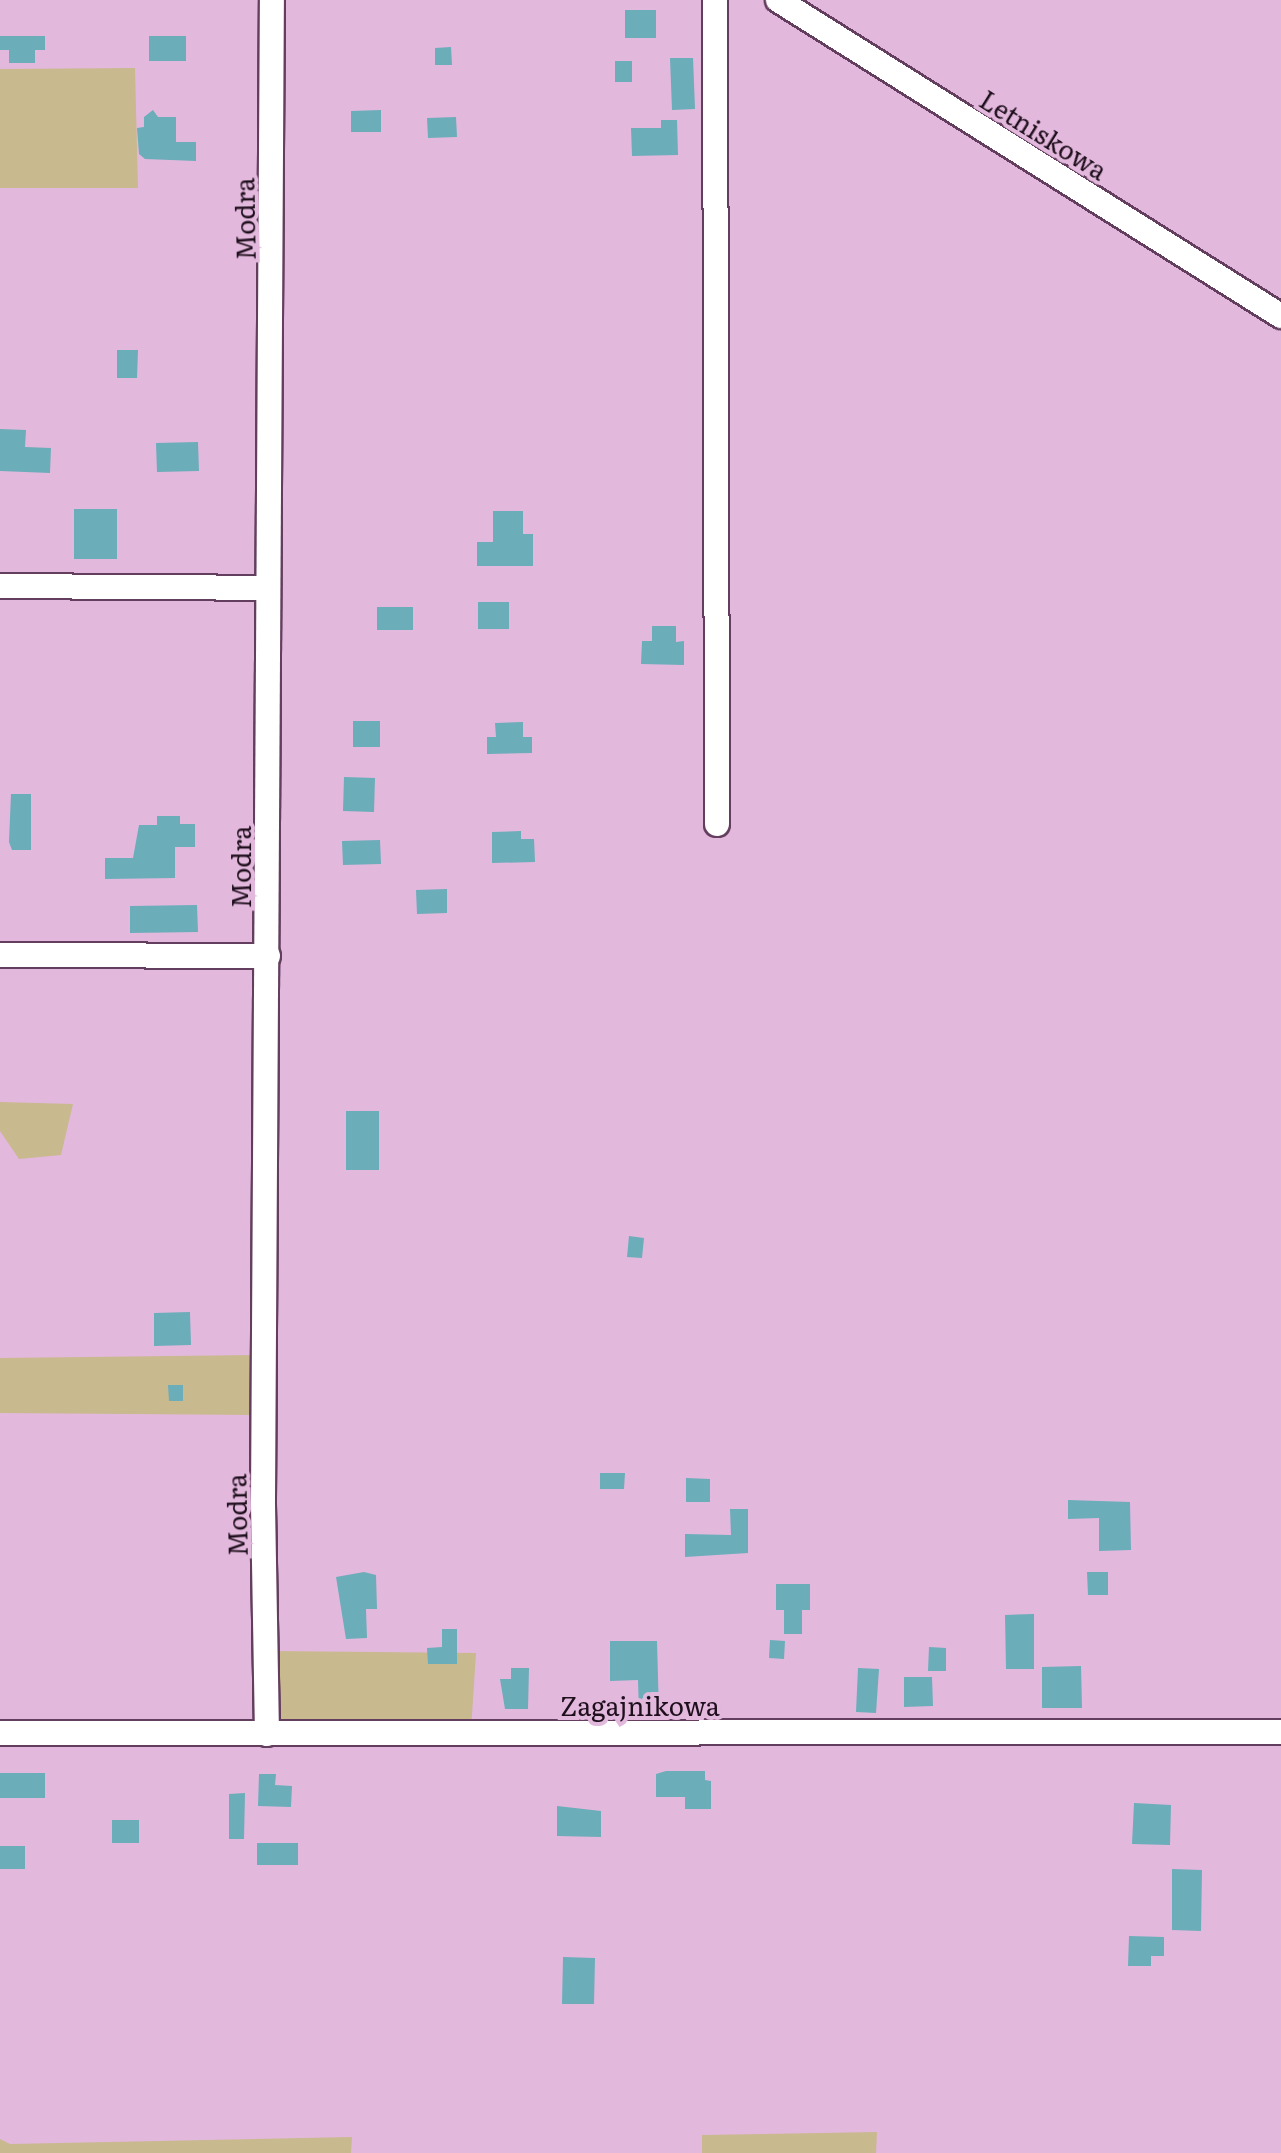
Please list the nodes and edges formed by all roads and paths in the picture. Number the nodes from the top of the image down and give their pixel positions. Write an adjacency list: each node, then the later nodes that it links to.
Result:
1 (272, 0): 6 (street, Modra)
2 (715, 0): 7 (street)
3 (778, 0): 4 (street, Letniskowa)
4 (1281, 316)
5 (0, 586): 6 (street)
6 (267, 588): 9 (street, Modra)
7 (717, 824)
8 (0, 955): 9 (street)
9 (268, 956): 12 (street, Modra)
10 (1281, 1732): 12 (street, Zagajnikowa)
11 (0, 1733): 12 (street, Zagajnikowa)
12 (267, 1734)

